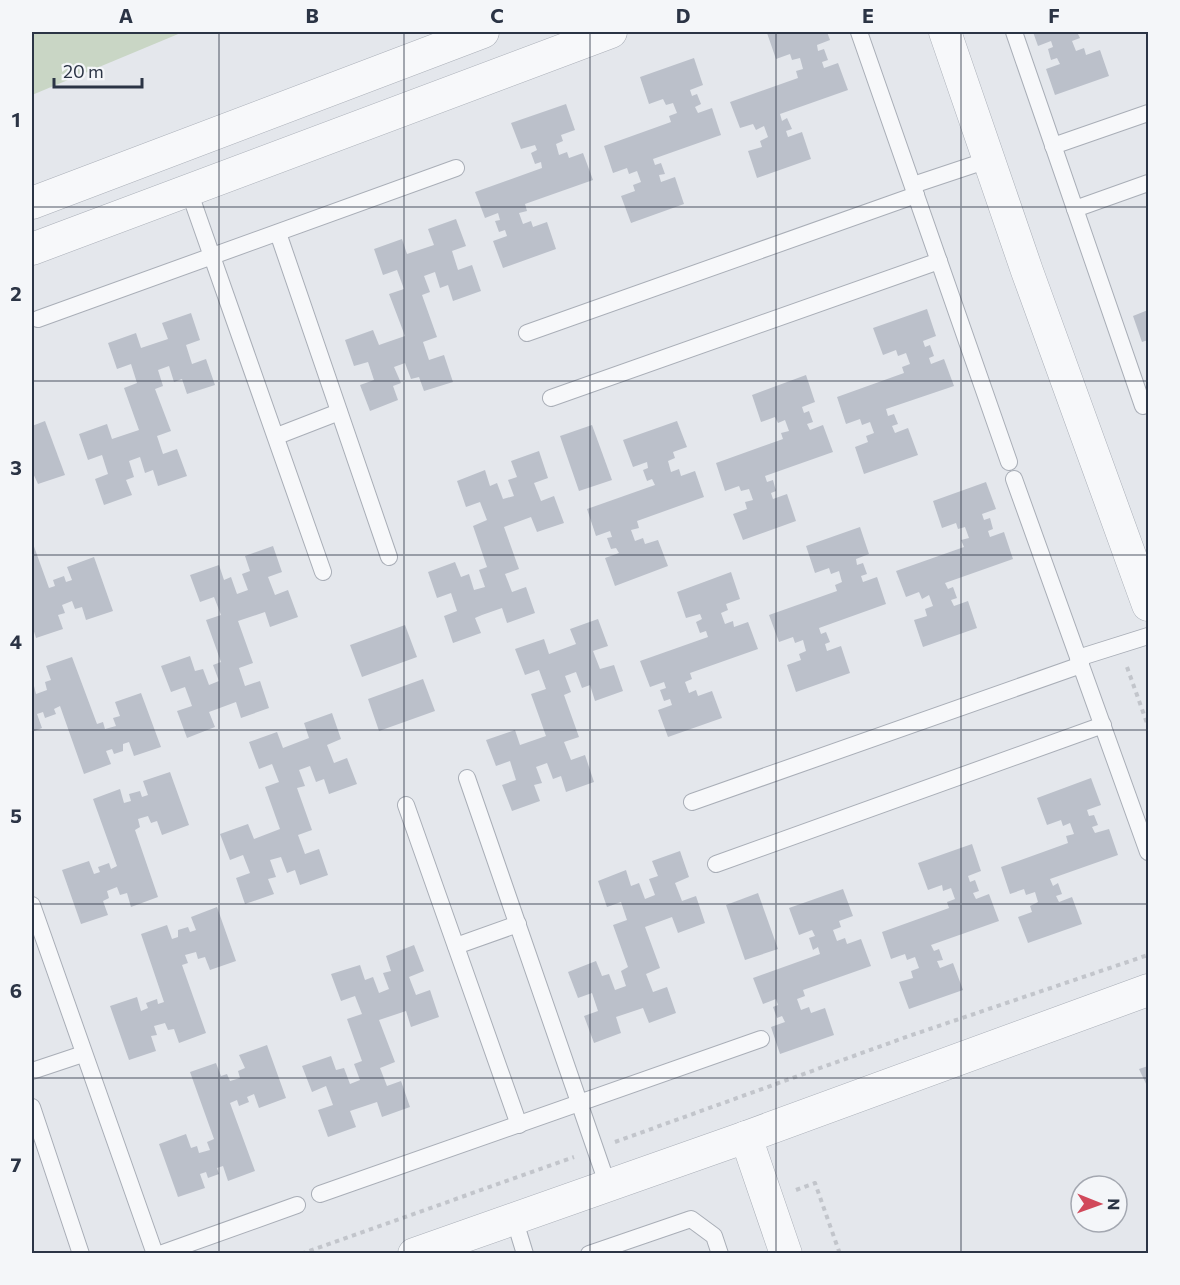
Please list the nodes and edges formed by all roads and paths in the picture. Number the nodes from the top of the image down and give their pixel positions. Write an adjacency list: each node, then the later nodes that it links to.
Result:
1 (483, 32): 13 (street)
2 (611, 32): 12 (street)
3 (859, 32): 11 (lane)
4 (945, 32): 8 (street)
5 (1014, 32): 7 (lane)
6 (1149, 113): 7 (lane)
7 (1053, 146): 14 (lane)
8 (988, 160): 11 (lane); 27 (street)
9 (456, 168): 15 (lane)
10 (1149, 183): 14 (lane)
11 (914, 190): 18 (lane); 20 (lane)
12 (189, 191): 16 (street); 17 (lane)
13 (32, 202)
14 (1075, 209): 22 (lane)
15 (278, 233): 17 (lane); 23 (lane)
16 (32, 249)
17 (214, 256): 19 (lane); 24 (lane)
18 (939, 261): 21 (lane); 30 (lane)
19 (38, 319)
20 (527, 333)
21 (551, 398)
22 (1143, 406)
23 (339, 412): 24 (lane); 25 (lane)
24 (277, 436): 26 (lane)
25 (389, 557)
26 (323, 572)
27 (1149, 605)
28 (1149, 636): 29 (lane)
29 (1119, 646): 30 (lane); 32 (path)
30 (1080, 662): 31 (lane); 34 (lane)
31 (1103, 725): 36 (lane); 37 (lane)
32 (1149, 726)
33 (467, 778): 39 (lane)
34 (692, 802)
35 (406, 805): 40 (lane)
36 (1149, 852)
37 (716, 864)
38 (32, 905): 44 (lane)
39 (518, 924): 40 (lane); 46 (lane)
40 (456, 946): 48 (lane)
41 (1149, 954): 50 (path)
42 (1149, 990): 49 (street)
43 (761, 1039): 46 (lane)
44 (83, 1054): 45 (lane); 57 (lane)
45 (32, 1071)
46 (581, 1103): 48 (lane); 50 (lane)
47 (32, 1107): 56 (lane)
48 (519, 1125): 53 (lane)
49 (746, 1137): 52 (street); 64 (street)
50 (596, 1149): 52 (lane); 59 (path)
51 (790, 1181): 65 (path)
52 (608, 1186): 55 (street)
53 (320, 1194)
54 (297, 1205): 58 (lane)
55 (514, 1218): 60 (street); 61 (lane)
56 (81, 1254)
57 (155, 1254)
58 (160, 1254)
59 (300, 1254)
60 (414, 1254)
61 (525, 1254)
62 (589, 1254): 63 (lane)
63 (720, 1254)
64 (786, 1254)
65 (840, 1254)

